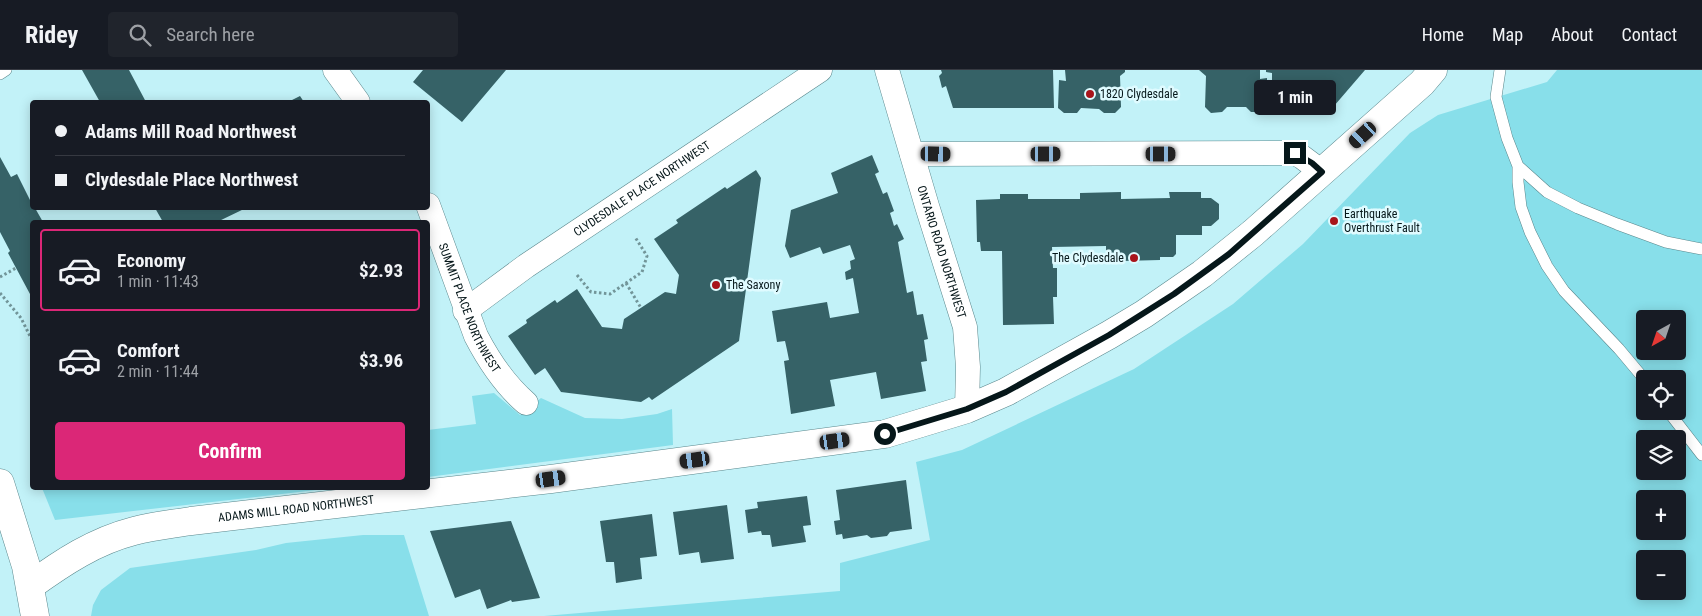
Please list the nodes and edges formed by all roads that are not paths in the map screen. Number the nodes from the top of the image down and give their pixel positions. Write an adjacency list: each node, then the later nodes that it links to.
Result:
1 (6, 70): 7 (lane)
2 (335, 70): 9 (street)
3 (820, 70): 15 (street, CLYDESDALE PLACE NORTHWEST)
4 (887, 70): 10 (street, ONTARIO ROAD NORTHWEST)
5 (1452, 70): 8 (street, ADAMS MILL ROAD NORTHWEST)
6 (1500, 70): 11 (lane)
7 (0, 74)
8 (1428, 76): 12 (street, ADAMS MILL ROAD NORTHWEST)
9 (357, 100)
10 (912, 154): 12 (street); 18 (street, ONTARIO ROAD NORTHWEST)
11 (1518, 166): 14 (lane); 16 (lane)
12 (1322, 172): 18 (street, ADAMS MILL ROAD NORTHWEST)
13 (430, 210): 15 (street, SUMMIT PLACE NORTHWEST)
14 (1702, 249)
15 (465, 311): 17 (street, SUMMIT PLACE NORTHWEST)
16 (1637, 370)
17 (526, 403)
18 (967, 409): 22 (street, ADAMS MILL ROAD NORTHWEST)
19 (1675, 420): 20 (lane)
20 (1702, 455)
21 (0, 483): 22 (street)
22 (30, 586): 23 (street)
23 (35, 616)

